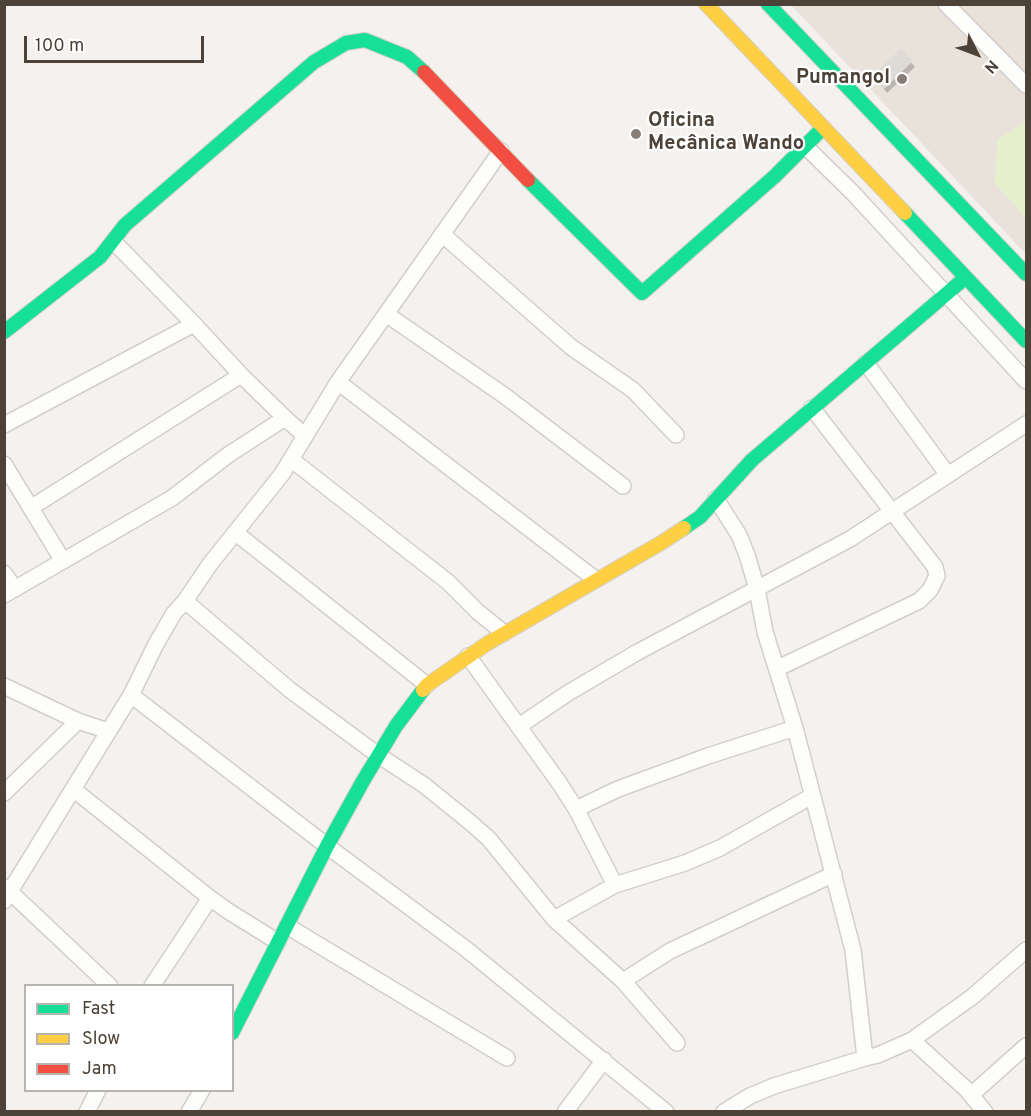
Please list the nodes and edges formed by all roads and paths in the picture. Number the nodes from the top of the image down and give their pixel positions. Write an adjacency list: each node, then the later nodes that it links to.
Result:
1 (706, 4): 5 (street)
2 (768, 4): 10 (street)
3 (946, 4): 4 (street)
4 (1026, 85)
5 (823, 128): 6 (street); 11 (street)
6 (806, 147): 7 (street); 12 (street)
7 (501, 151): 8 (street); 9 (street)
8 (442, 234): 13 (street); 26 (street)
9 (114, 242): 14 (street); 15 (street)
10 (1026, 274)
11 (965, 278): 12 (street); 16 (street)
12 (946, 295): 17 (street); 19 (street)
13 (386, 314): 20 (street); 30 (street)
14 (194, 324): 18 (street); 24 (street)
15 (4, 332)
16 (1026, 341)
17 (866, 363): 21 (street); 29 (street)
18 (241, 375): 22 (street); 32 (street)
19 (1026, 381)
20 (338, 382): 25 (street); 37 (street)
21 (812, 408): 31 (street); 33 (street)
22 (285, 418): 25 (street); 35 (street)
23 (1026, 424): 29 (street)
24 (4, 425)
25 (304, 435): 27 (street)
26 (676, 435)
27 (292, 460): 34 (street); 41 (street)
28 (4, 464): 32 (street)
29 (948, 475): 33 (street)
30 (623, 486)
31 (716, 499): 37 (street); 38 (street)
32 (32, 507): 35 (street)
33 (892, 512): 38 (street); 43 (street)
34 (236, 533): 40 (street); 44 (street)
35 (63, 561): 39 (street)
36 (4, 573): 39 (street)
37 (595, 579): 41 (street)
38 (757, 589): 43 (street); 48 (street)
39 (10, 592)
40 (185, 601): 46 (street); 51 (street)
41 (504, 633): 42 (street)
42 (468, 656): 44 (street); 48 (street)
43 (778, 668): 49 (street)
44 (427, 685): 51 (street)
45 (4, 686): 47 (street)
46 (131, 695): 50 (street); 56 (street)
47 (78, 721): 50 (street); 53 (street)
48 (519, 726): 55 (street)
49 (795, 728): 54 (street); 55 (street)
50 (108, 731): 52 (street)
51 (378, 755): 56 (street); 61 (street)
52 (73, 789): 59 (street); 60 (street)
53 (4, 793)
54 (812, 796): 57 (street); 58 (street)
55 (576, 809): 58 (street)
56 (327, 846): 62 (street); 74 (street)
57 (834, 874): 65 (street); 73 (street)
58 (615, 885): 61 (street)
59 (6, 893): 66 (street)
60 (210, 898): 63 (street); 67 (street)
61 (554, 920): 65 (street)
62 (287, 926): 63 (street); 72 (street)
63 (278, 942): 68 (street)
64 (1026, 950): 69 (street)
65 (623, 981): 70 (street)
66 (108, 984)
67 (153, 984)
68 (234, 1029)
69 (912, 1040): 73 (street); 77 (street)
70 (676, 1043)
71 (1026, 1046): 77 (street)
72 (507, 1058)
73 (865, 1058): 82 (street)
74 (604, 1060): 80 (street); 81 (street)
75 (97, 1092): 78 (street)
76 (200, 1092): 79 (street)
77 (971, 1095): 83 (street)
78 (87, 1112)
79 (189, 1112)
80 (565, 1112)
81 (666, 1112)
82 (724, 1112)
83 (985, 1112)

